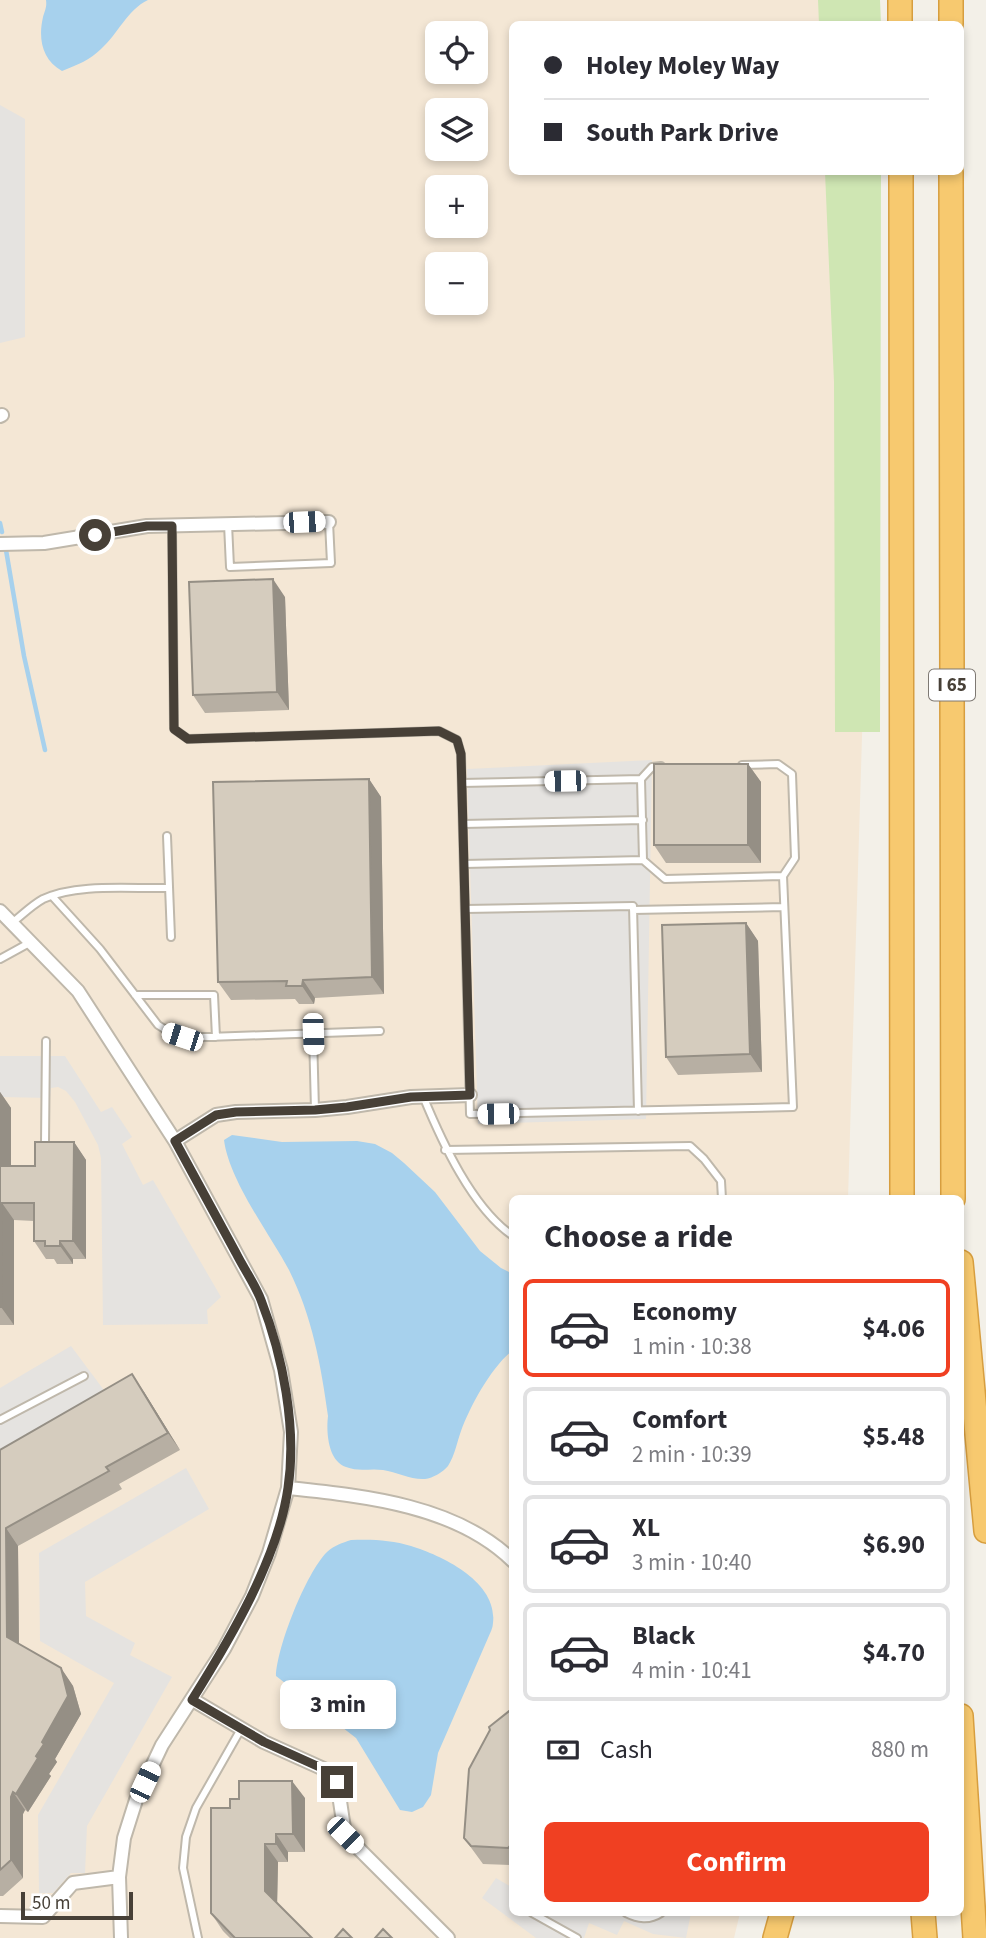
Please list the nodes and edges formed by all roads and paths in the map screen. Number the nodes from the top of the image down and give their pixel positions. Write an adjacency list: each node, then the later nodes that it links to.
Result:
1 (900, 0): 3 (highway)
2 (951, 0): 4 (highway)
3 (900, 21)
4 (951, 21)
5 (901, 175): 38 (highway, I 65)
6 (951, 175): 44 (highway, I 65)
7 (329, 522): 8 (street); 8 (lane)
8 (228, 524): 9 (street)
9 (172, 526): 10 (street); 14 (lane)
10 (0, 544)
11 (736, 765): 20 (lane)
12 (666, 766): 13 (lane)
13 (641, 779): 14 (lane); 15 (lane)
14 (462, 783): 16 (lane)
15 (643, 820): 16 (lane); 18 (lane)
16 (463, 824): 19 (lane)
17 (167, 836): 21 (lane)
18 (643, 860): 19 (lane); 20 (lane)
19 (464, 864): 24 (lane)
20 (783, 876): 23 (lane)
21 (168, 888): 22 (lane); 28 (lane)
22 (52, 896): 27 (lane); 31 (lane)
23 (784, 907): 25 (lane); 40 (lane)
24 (465, 909): 25 (lane); 36 (lane)
25 (633, 911): 40 (lane)
26 (0, 912): 27 (street)
27 (12, 923): 29 (street)
28 (171, 937)
29 (31, 942): 30 (lane); 41 (street)
30 (0, 959)
31 (135, 995): 34 (lane); 34 (lane)
32 (380, 1031): 33 (lane)
33 (313, 1034): 34 (lane); 39 (lane)
34 (216, 1037)
35 (46, 1041): 42 (lane)
36 (470, 1095): 37 (street); 40 (lane)
37 (422, 1096): 39 (street); 43 (lane)
38 (901, 1107): 46 (highway); 47 (highway, I 65)
39 (315, 1110): 41 (street)
40 (638, 1111)
41 (175, 1141): 52 (street)
42 (45, 1143)
43 (445, 1150): 45 (lane); 48 (lane)
44 (954, 1191)
45 (722, 1195)
46 (890, 1195)
47 (902, 1195)
48 (509, 1234)
49 (964, 1294): 53 (highway)
50 (84, 1376): 51 (lane)
51 (0, 1420)
52 (288, 1488): 54 (street); 55 (street)
53 (986, 1531)
54 (509, 1558)
55 (192, 1700): 56 (street); 58 (street)
56 (241, 1729): 66 (lane); 67 (street)
57 (964, 1764): 71 (highway)
58 (119, 1877): 59 (street); 65 (street)
59 (0, 1916)
60 (537, 1916): 68 (lane)
61 (632, 1916): 62 (lane)
62 (656, 1916)
63 (781, 1916): 69 (highway)
64 (923, 1916): 70 (highway)
65 (121, 1938)
66 (198, 1938)
67 (448, 1938)
68 (577, 1938)
69 (775, 1938)
70 (925, 1938)
71 (975, 1938)

